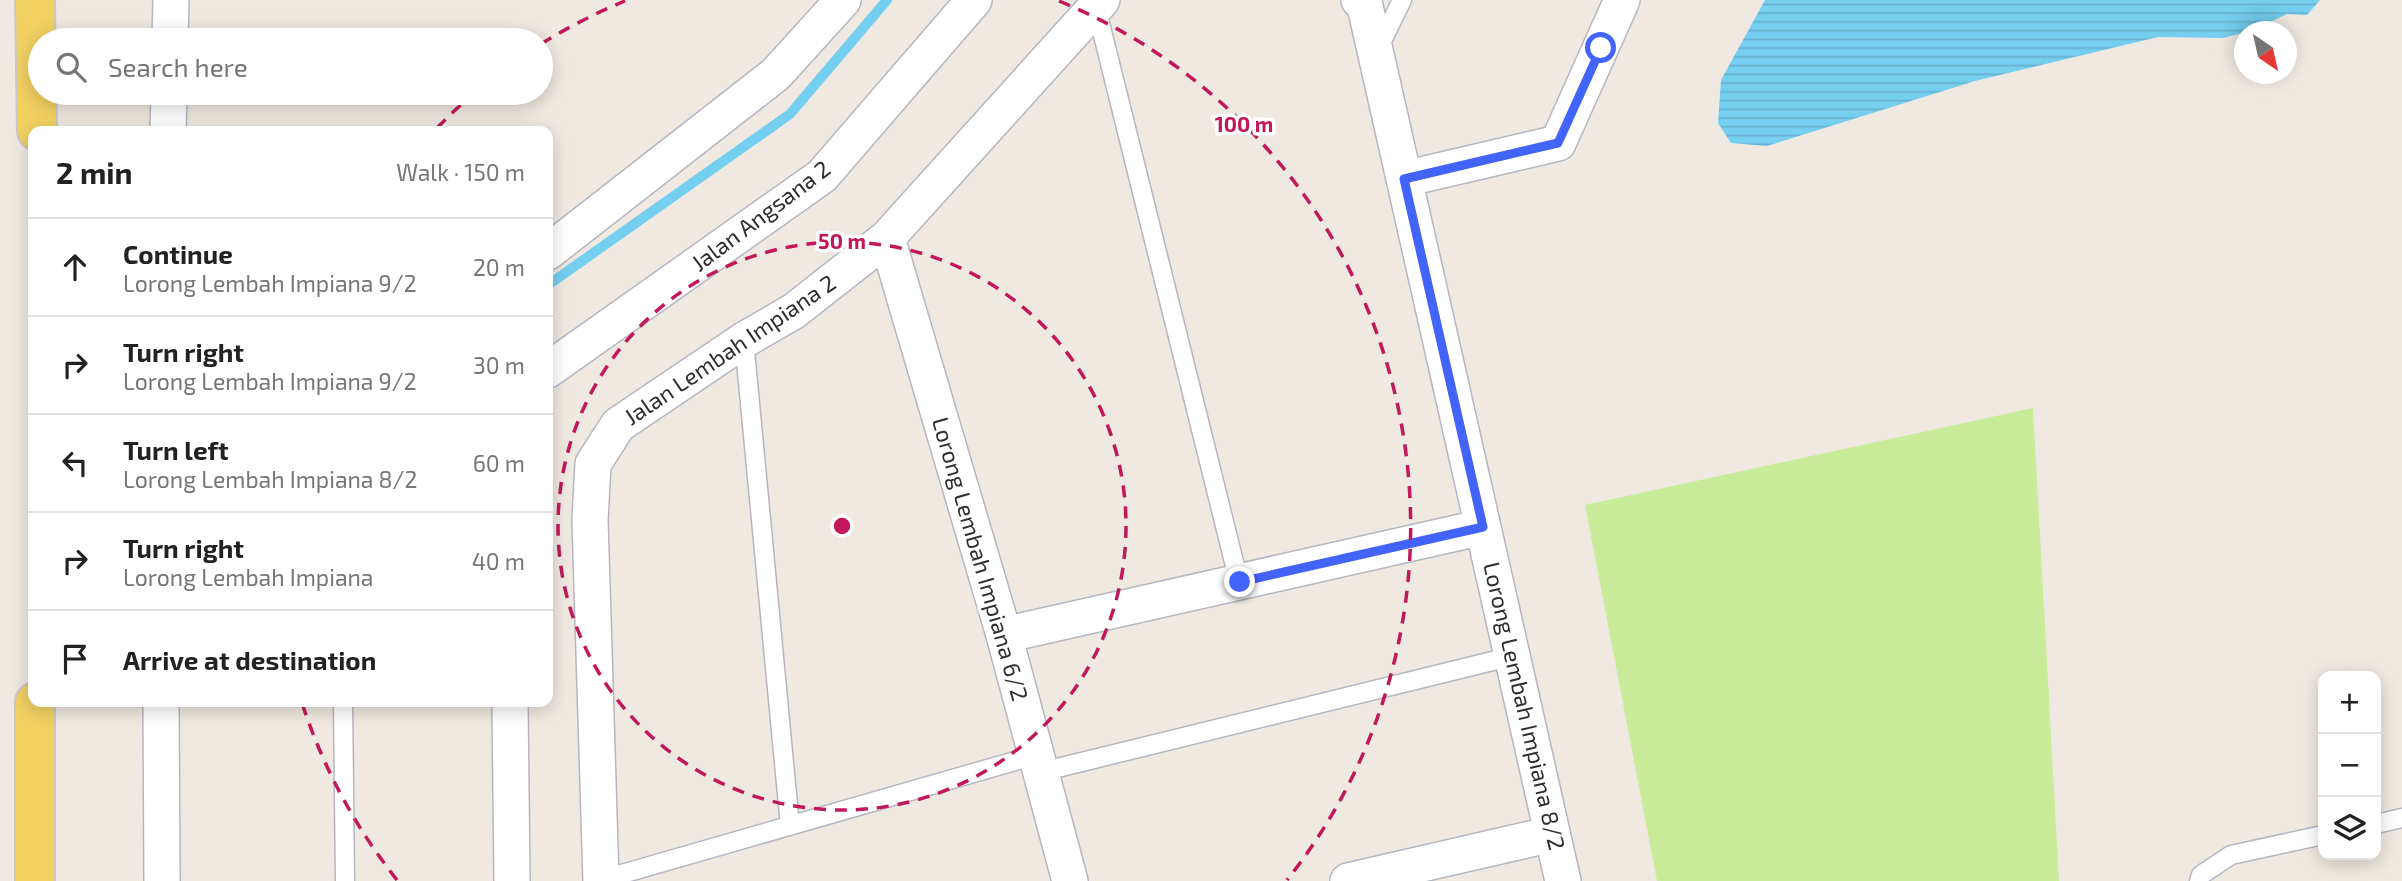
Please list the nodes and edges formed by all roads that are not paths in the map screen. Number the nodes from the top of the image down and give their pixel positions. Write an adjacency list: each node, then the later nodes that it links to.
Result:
1 (35, 0): 9 (main road)
2 (170, 0): 10 (street)
3 (843, 0): 18 (street)
4 (974, 0): 20 (street, Jalan Angsana 2)
5 (1359, 0): 11 (street, Lorong Lembah Impiana 8/2)
6 (1402, 0): 11 (lane)
7 (1622, 0): 16 (street)
8 (1099, 4): 17 (street, Jalan Lembah Impiana 2); 22 (lane)
9 (35, 28)
10 (170, 28)
11 (1376, 53): 16 (street, Lorong Lembah Impiana 8/2)
12 (37, 105): 14 (main road)
13 (169, 105): 15 (street)
14 (37, 126)
15 (168, 126)
16 (1404, 179): 21 (street, Lorong Lembah Impiana 8/2)
17 (887, 238): 19 (street, Jalan Lembah Impiana 2); 23 (street, Lorong Lembah Impiana 6/2)
18 (553, 248)
19 (744, 340): 32 (lane); 35 (street, Jalan Lembah Impiana 2)
20 (553, 366)
21 (1483, 527): 22 (street); 24 (street, Lorong Lembah Impiana 8/2)
22 (1240, 582): 23 (street)
23 (1004, 635): 29 (street, Lorong Lembah Impiana 6/2)
24 (1513, 656): 29 (lane); 33 (street, Lorong Lembah Impiana 8/2)
25 (35, 707): 36 (main road)
26 (160, 707): 37 (street)
27 (343, 707): 38 (lane)
28 (510, 707): 39 (street)
29 (1038, 764): 32 (lane); 40 (street, Lorong Lembah Impiana 6/2)
30 (2402, 818): 31 (lane)
31 (2381, 823)
32 (790, 826): 35 (lane)
33 (1552, 834): 41 (street); 42 (street, Lorong Lembah Impiana 8/2)
34 (2318, 836): 43 (lane)
35 (601, 880)
36 (35, 881)
37 (162, 881)
38 (345, 881)
39 (512, 881)
40 (1070, 881)
41 (1348, 881)
42 (1563, 881)
43 (2199, 881)

